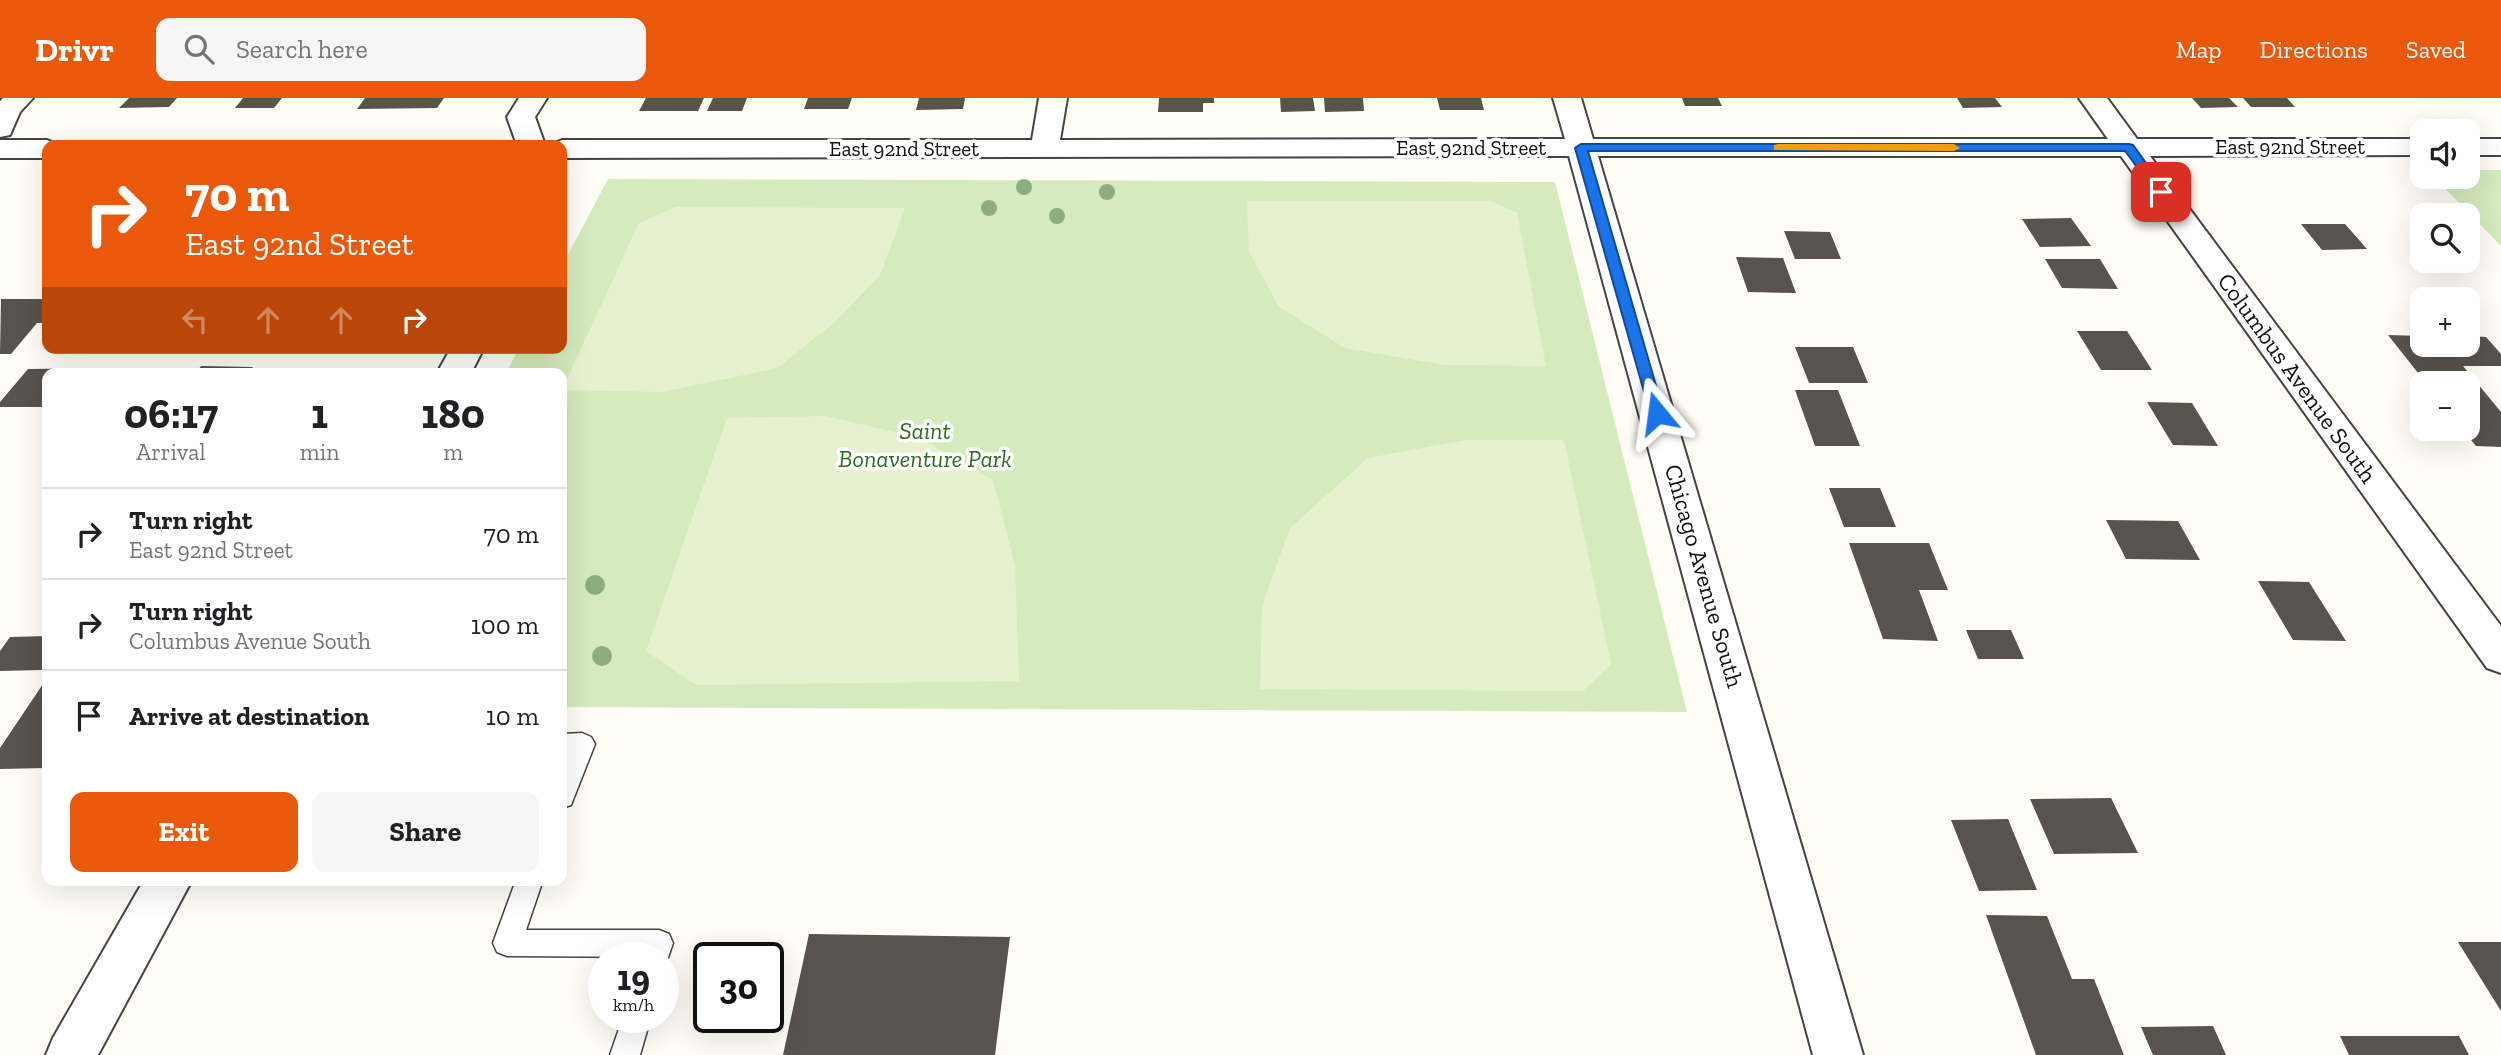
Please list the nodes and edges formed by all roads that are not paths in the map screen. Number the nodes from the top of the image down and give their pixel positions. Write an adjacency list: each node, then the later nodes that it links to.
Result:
1 (19, 98): 6 (street)
2 (533, 98): 7 (street)
3 (1053, 98): 16 (street)
4 (1567, 98): 12 (street, Chicago Avenue South)
5 (2093, 98): 8 (street, Columbus Avenue South)
6 (0, 129)
7 (529, 140)
8 (2129, 147): 9 (street, East 92nd Street); 12 (street, East 92nd Street); 17 (street, Columbus Avenue South)
9 (2410, 147)
10 (2480, 147): 11 (street)
11 (2501, 147)
12 (1581, 148): 16 (street, East 92nd Street); 26 (street, Chicago Avenue South)
13 (0, 149): 14 (street)
14 (42, 149)
15 (567, 149): 16 (street, East 92nd Street)
16 (1044, 149)
17 (2501, 657)
18 (567, 745): 19 (lane)
19 (567, 784)
20 (166, 886): 24 (street)
21 (528, 886): 22 (lane)
22 (588, 943)
23 (632, 1033): 25 (lane)
24 (71, 1055)
25 (625, 1055)
26 (1839, 1055)

